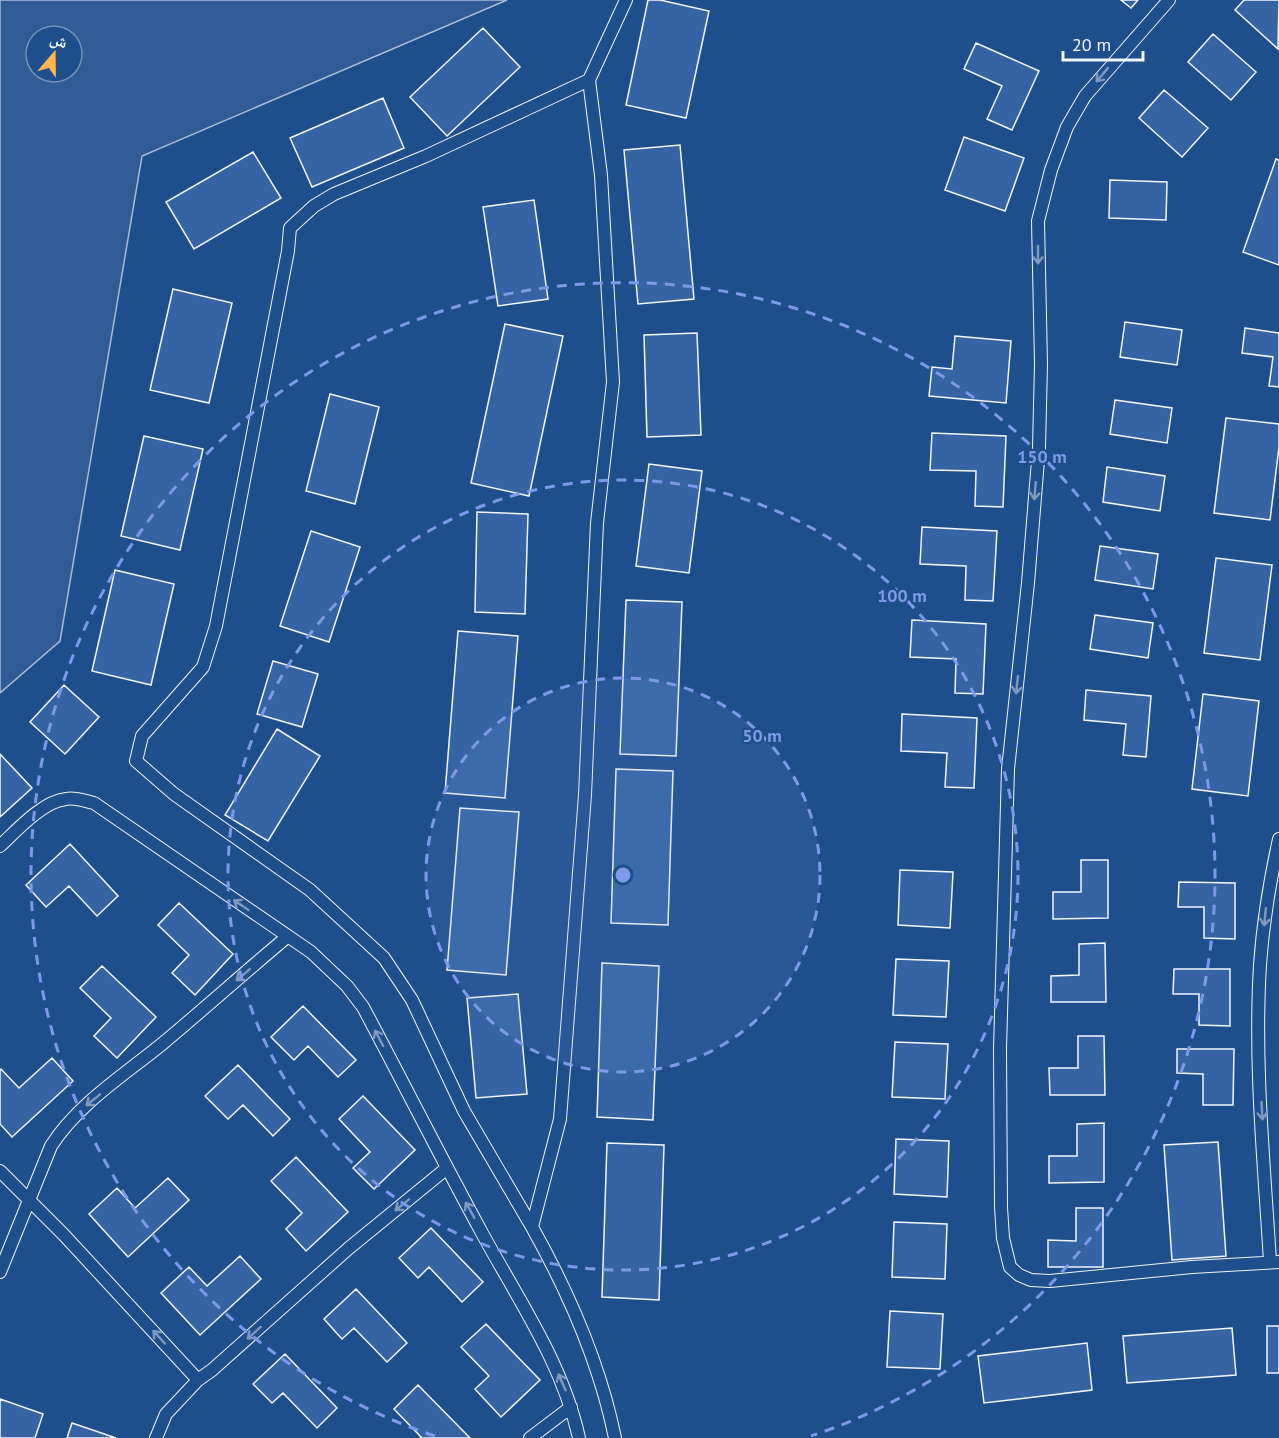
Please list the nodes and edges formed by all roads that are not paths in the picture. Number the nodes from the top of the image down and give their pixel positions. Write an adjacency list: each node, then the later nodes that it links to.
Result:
1 (626, 0): 3 (lane)
2 (1169, 0): 11 (lane, one-way to 11)
3 (590, 80): 10 (lane); 10 (lane)
4 (1279, 839): 11 (lane, one-way to 11)
5 (0, 846): 6 (lane, one-way to 5)
6 (287, 936): 7 (lane, one-way to 6); 9 (lane, one-way to 9)
7 (447, 1168): 13 (lane, one-way to 13); 14 (lane, one-way to 7)
8 (0, 1171): 9 (lane)
9 (29, 1199): 12 (lane); 13 (lane, one-way to 9)
10 (532, 1227): 18 (lane)
11 (1274, 1262)
12 (0, 1272)
13 (198, 1380): 15 (lane)
14 (571, 1407): 16 (lane); 17 (lane)
15 (156, 1438)
16 (530, 1438)
17 (579, 1438)
18 (615, 1438)

